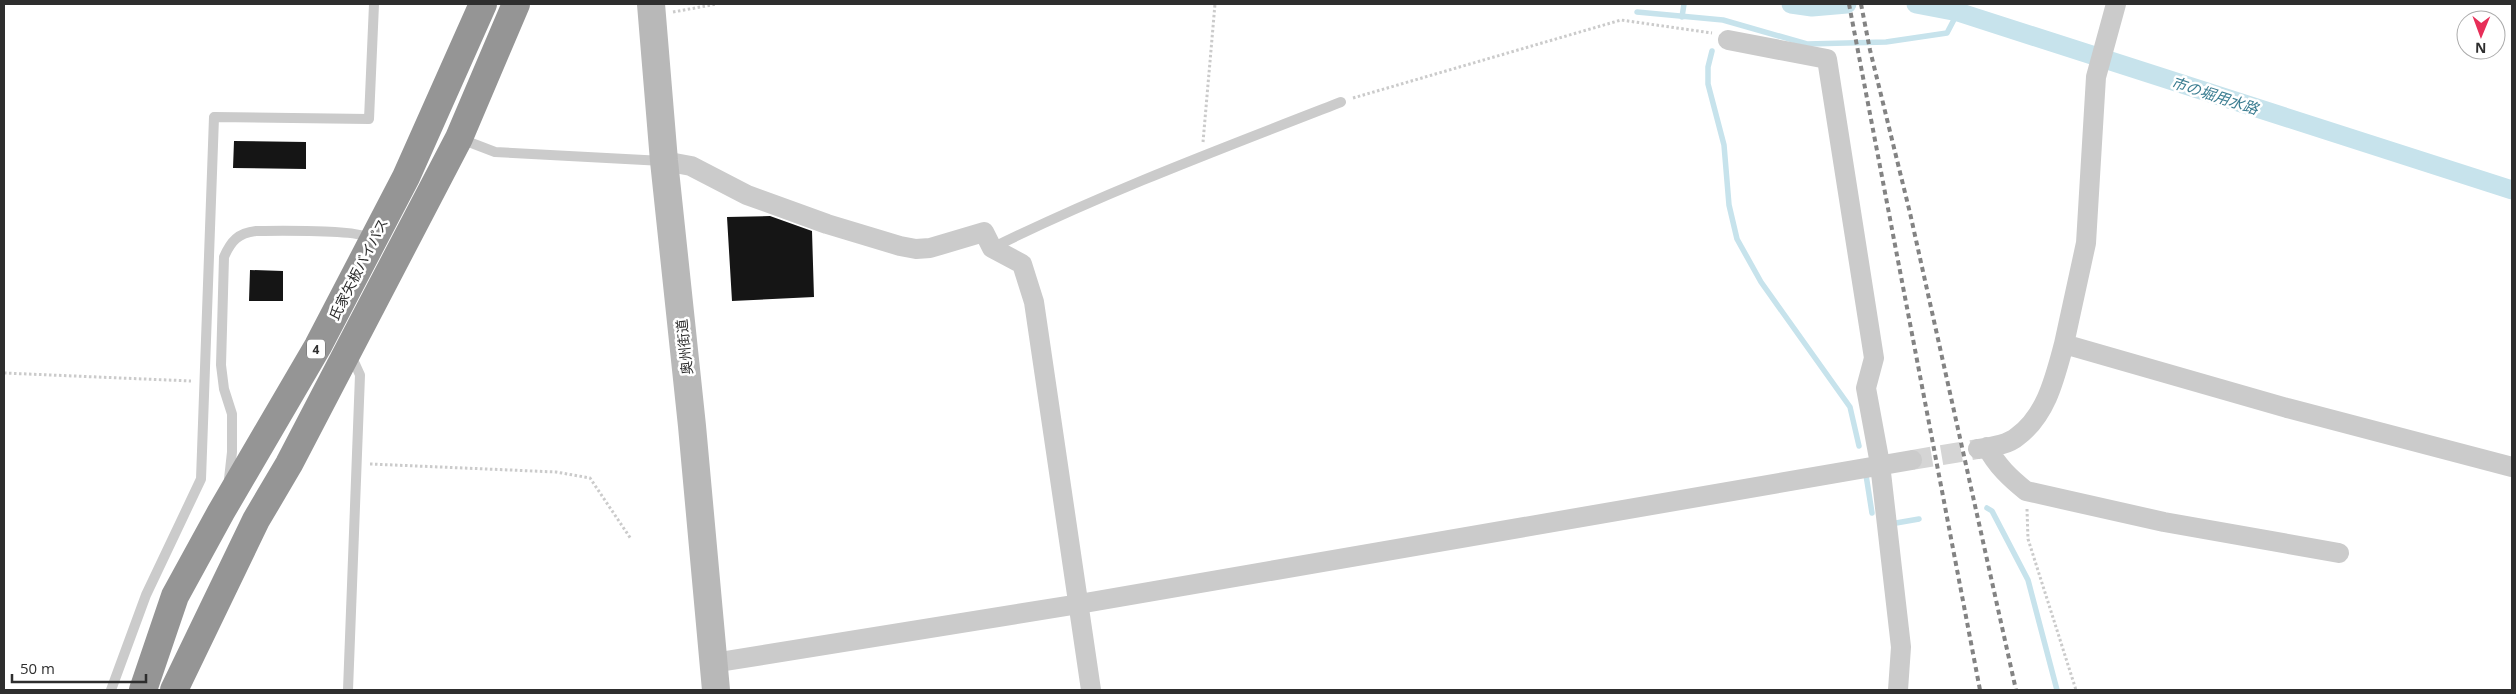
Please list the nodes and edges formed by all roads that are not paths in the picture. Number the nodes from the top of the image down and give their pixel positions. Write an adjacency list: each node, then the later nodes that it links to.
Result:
1 (374, 4): 21 (lane)
2 (483, 4): 10 (highway, 氏家矢板バイパス / 4)
3 (516, 4): 8 (highway, 氏家矢板バイパス / 4)
4 (2116, 4): 12 (street)
5 (652, 10): 9 (main road, 奥州街道)
6 (1728, 40): 15 (street)
7 (1341, 102): 11 (lane)
8 (459, 138): 9 (lane); 13 (highway, 氏家矢板バイパス / 4)
9 (664, 161): 11 (street); 20 (main road, 奥州街道)
10 (372, 240): 17 (highway, 氏家矢板バイパス / 4); 17 (lane)
11 (992, 248): 19 (street)
12 (2064, 344): 16 (street); 18 (street)
13 (345, 357): 23 (highway, 氏家矢板バイパス / 4); 24 (lane)
14 (1912, 460): 15 (street)
15 (1880, 464): 19 (street); 27 (street)
16 (2512, 467)
17 (221, 512): 22 (highway, 氏家矢板バイパス / 4)
18 (2340, 554)
19 (1079, 604): 20 (street); 26 (street)
20 (713, 663): 25 (main road, 奥州街道)
21 (111, 690)
22 (143, 690)
23 (174, 690)
24 (348, 690)
25 (716, 690)
26 (1091, 690)
27 (1898, 690)

